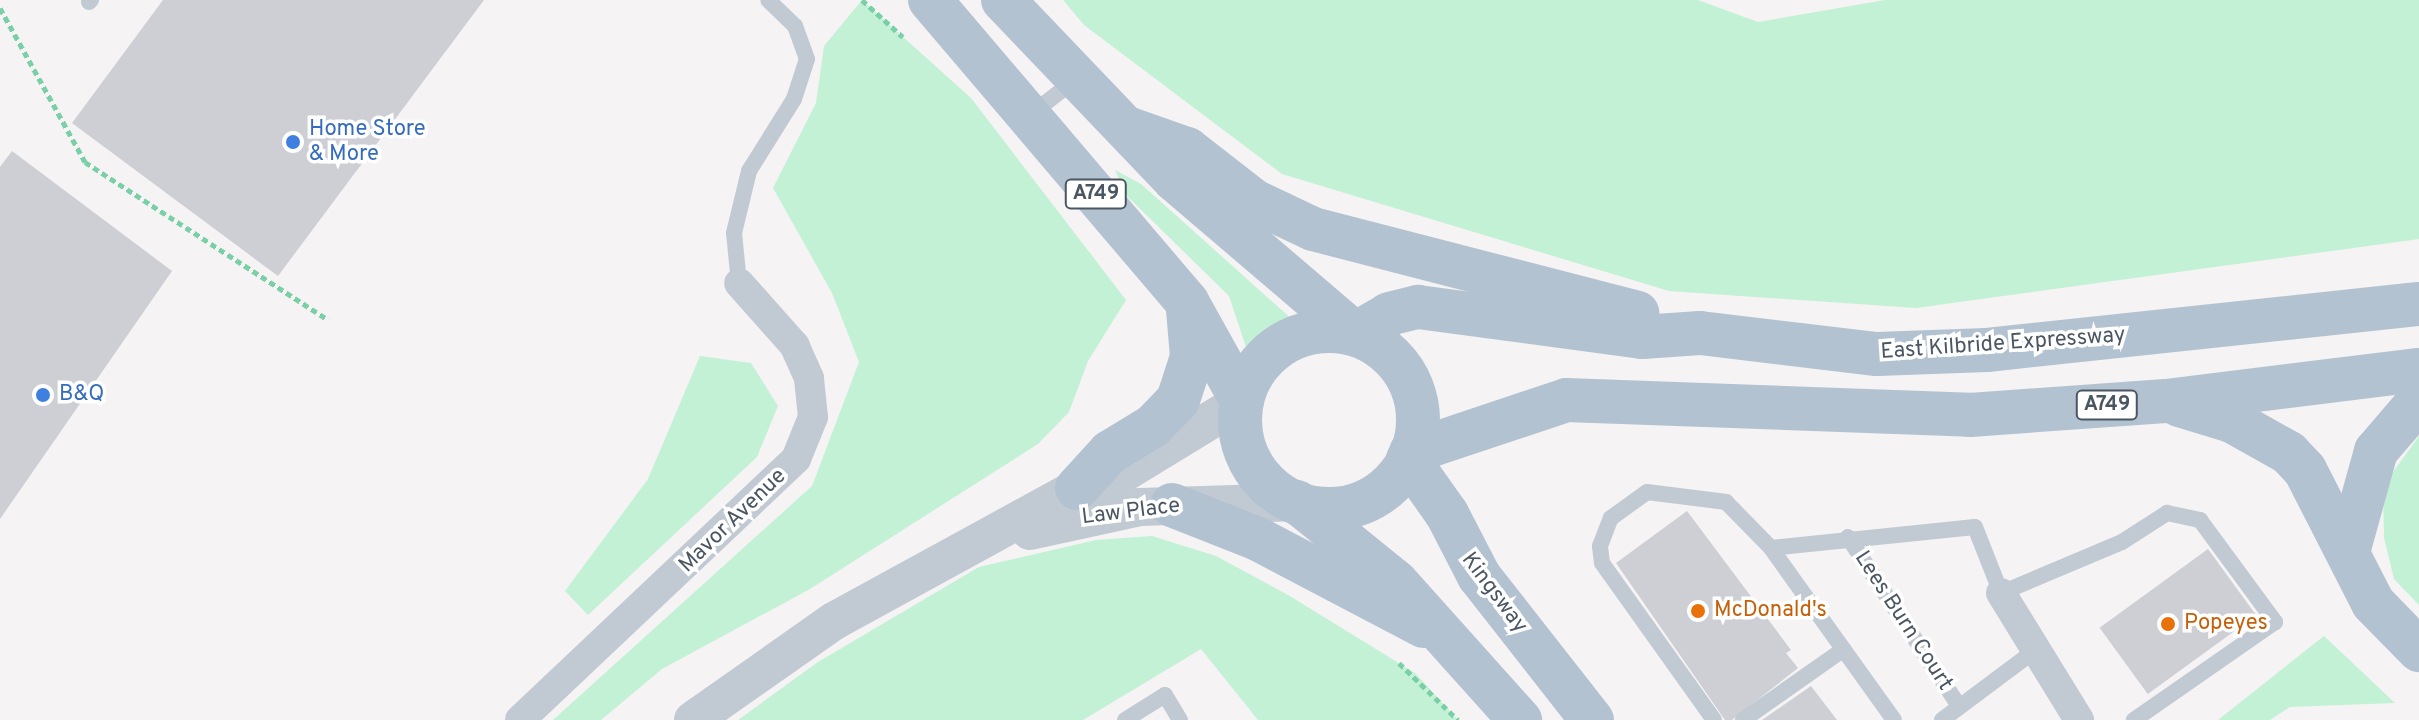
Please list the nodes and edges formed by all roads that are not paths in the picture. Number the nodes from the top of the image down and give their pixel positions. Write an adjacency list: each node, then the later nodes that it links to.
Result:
1 (768, 0): 7 (lane)
2 (930, 0): 5 (main road, A749)
3 (1003, 0): 4 (main road)
4 (1075, 80): 5 (lane); 6 (main road)
5 (1029, 116): 8 (main road, A749)
6 (1127, 128): 10 (main road); 11 (main road)
7 (739, 283): 31 (street, Mavor Avenue)
8 (1187, 302): 13 (main road, A749); 17 (main road)
9 (2419, 304): 10 (main road, East Kilbride Expressway)
10 (1700, 333): 11 (main road, East Kilbride Expressway)
11 (1355, 334): 13 (main road); 16 (main road)
12 (2419, 370): 14 (main road, A749)
13 (1242, 401): 17 (street, Law Place); 18 (main road, A749)
14 (2166, 401): 16 (main road, A749); 23 (main road)
15 (2419, 401): 23 (main road)
16 (1410, 456): 18 (main road); 30 (main road, Kingsway)
17 (1077, 488): 22 (street, Law Place)
18 (1297, 502): 19 (street, Law Place); 25 (main road, A749)
19 (1172, 505): 22 (street, Law Place); 25 (main road)
20 (1848, 537): 21 (lane, Lees Burn Court); 24 (lane); 29 (lane, Lees Burn Court)
21 (1771, 548): 26 (lane); 36 (lane)
22 (970, 550): 32 (street, Law Place)
23 (2348, 552): 27 (main road)
24 (2001, 593): 28 (street); 41 (lane)
25 (1441, 633): 35 (main road, A749)
26 (1844, 649): 37 (lane); 38 (lane)
27 (2419, 650)
28 (2033, 652): 29 (lane, Lees Burn Court); 40 (street)
29 (1959, 706): 39 (lane, Lees Burn Court)
30 (1589, 715)
31 (520, 720)
32 (693, 720)
33 (1125, 720): 34 (lane)
34 (1180, 720)
35 (1520, 720)
36 (1714, 720)
37 (1743, 720)
38 (1894, 720)
39 (1942, 720)
40 (2079, 720)
41 (2134, 720)

